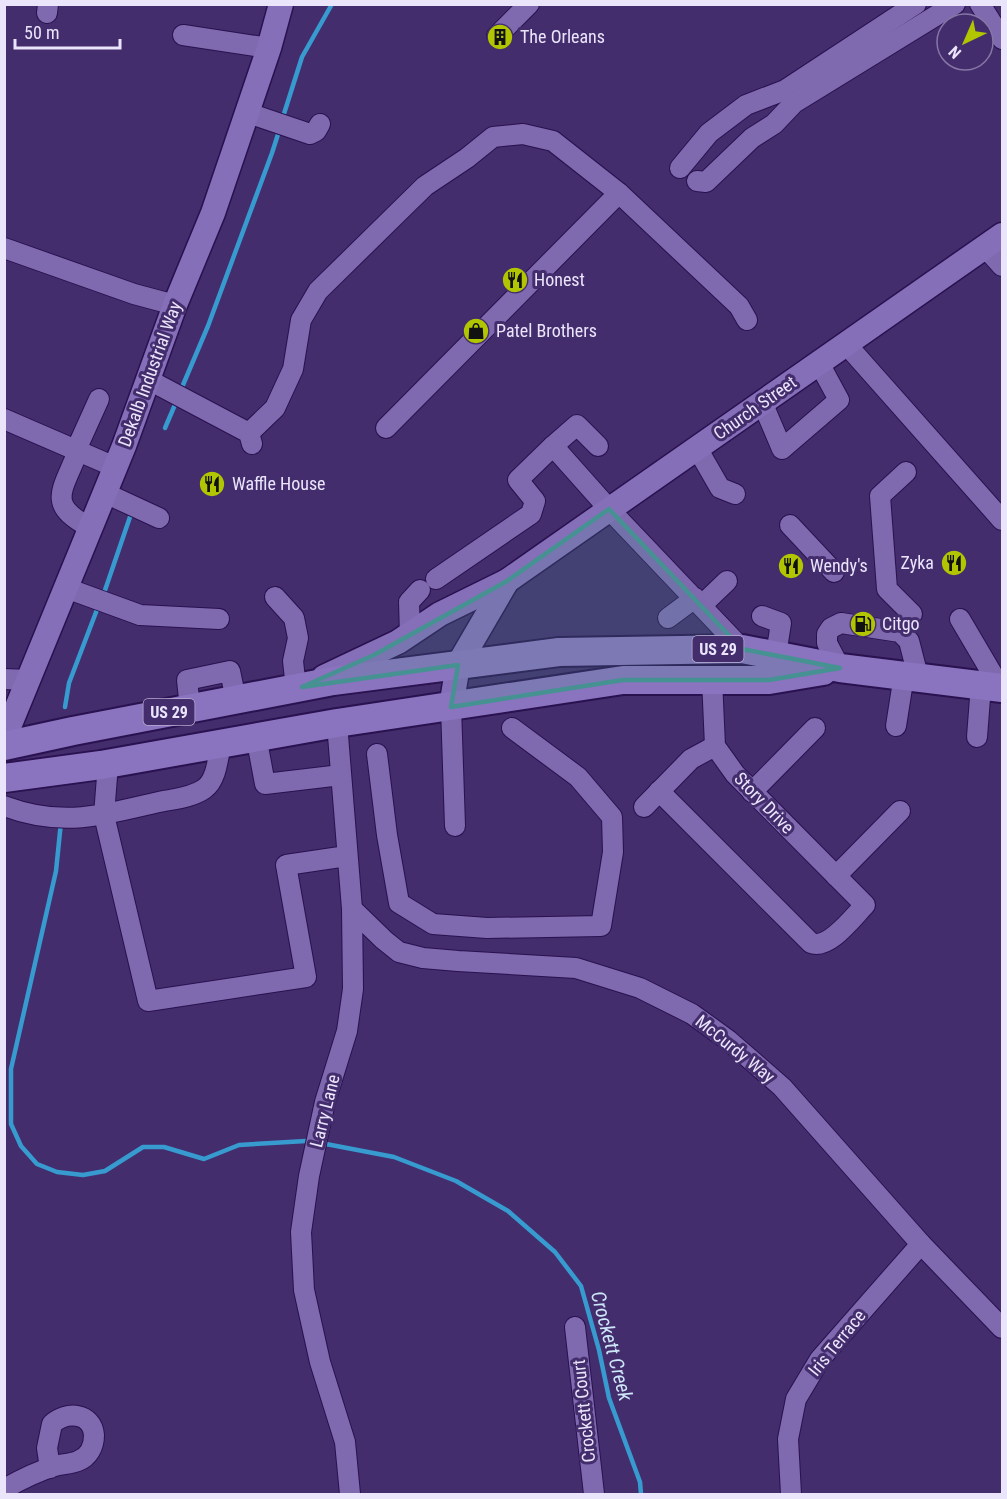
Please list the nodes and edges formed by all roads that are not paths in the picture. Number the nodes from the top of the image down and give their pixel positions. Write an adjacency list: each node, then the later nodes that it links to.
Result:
1 (281, 4): 10 (main road, Dekalb Industrial Way)
2 (529, 4): 8 (street)
3 (916, 4): 6 (street)
4 (955, 4): 6 (street)
5 (980, 4): 9 (street)
6 (892, 31): 11 (street)
7 (183, 35): 10 (street)
8 (497, 36)
9 (1002, 39)
10 (269, 48): 12 (main road, Dekalb Industrial Way)
11 (790, 96): 14 (street); 15 (street)
12 (248, 113): 13 (street); 20 (main road, Dekalb Industrial Way)
13 (320, 124)
14 (680, 168)
15 (697, 182)
16 (619, 194): 21 (street); 24 (street); 28 (street)
17 (996, 242): 19 (street); 22 (main road, Church Street)
18 (4, 248): 20 (street)
19 (1002, 266)
20 (175, 305): 24 (main road, Dekalb Industrial Way)
21 (747, 320)
22 (846, 344): 23 (main road, Church Street); 39 (street)
23 (819, 363): 26 (main road, Church Street); 26 (street)
24 (147, 379): 33 (main road, Dekalb Industrial Way)
25 (99, 399): 32 (street)
26 (762, 402): 31 (main road, Church Street)
27 (4, 419): 32 (street)
28 (386, 428)
29 (552, 446): 30 (street); 37 (street); 53 (street)
30 (598, 446)
31 (697, 448): 36 (street); 37 (main road, Church Street)
32 (77, 451): 33 (street); 41 (street)
33 (116, 467): 35 (main road, Dekalb Industrial Way)
34 (906, 472): 48 (street)
35 (105, 492): 38 (street); 41 (main road, Dekalb Industrial Way)
36 (735, 494)
37 (609, 509): 44 (main road, Church Street); 47 (street)
38 (159, 518)
39 (1002, 519)
40 (790, 525): 42 (street)
41 (91, 528): 45 (main road, Dekalb Industrial Way)
42 (834, 572)
43 (724, 579): 47 (street)
44 (507, 581): 53 (main road, Church Street); 56 (main road, Church Street)
45 (66, 588): 51 (street); 62 (main road, Dekalb Industrial Way)
46 (275, 597): 59 (street)
47 (698, 602): 50 (street); 54 (street)
48 (912, 614)
49 (762, 616): 55 (street)
50 (668, 618)
51 (219, 619)
52 (960, 619): 63 (street)
53 (410, 634): 59 (main road, Church Street)
54 (741, 649): 55 (highway, US 29); 56 (highway, US 29)
55 (776, 656): 57 (highway, US 29)
56 (458, 664): 59 (highway, US 29); 64 (main road, Church Street)
57 (840, 668): 58 (highway, US 29); 58 (street); 61 (highway, US 29)
58 (911, 676): 63 (highway, US 29); 66 (street)
59 (291, 678): 74 (highway, US 29)
60 (4, 679): 62 (street)
61 (712, 679): 64 (highway, US 29); 73 (street)
62 (29, 680): 71 (main road, Dekalb Industrial Way)
63 (994, 687): 70 (street)
64 (451, 707): 65 (highway, US 29); 85 (street)
65 (337, 723): 69 (highway, US 29); 77 (street, Larry Lane)
66 (896, 726)
67 (512, 728): 75 (street)
68 (815, 728): 80 (street)
69 (256, 736): 72 (highway, US 29); 77 (street)
70 (977, 737)
71 (4, 739)
72 (221, 743): 76 (highway, US 29); 84 (street)
73 (715, 746): 79 (street); 80 (street, Story Drive)
74 (4, 747)
75 (377, 754)
76 (108, 764): 78 (highway, US 29); 84 (street)
77 (341, 775): 86 (street, Larry Lane)
78 (4, 778)
79 (659, 791): 82 (street); 87 (street, Story Drive)
80 (752, 792): 87 (street, Story Drive)
81 (4, 806): 84 (street)
82 (644, 807)
83 (900, 811): 87 (street)
84 (104, 815): 86 (street)
85 (455, 826)
86 (347, 856): 88 (street, Larry Lane)
87 (836, 876)
88 (352, 909): 89 (street, McCurdy Way); 94 (street, Larry Lane)
89 (921, 1244): 91 (street, McCurdy Way); 96 (street, Iris Terrace)
90 (575, 1328): 95 (street, Crockett Court)
91 (1002, 1328)
92 (50, 1468): 93 (street)
93 (4, 1490)
94 (350, 1494)
95 (594, 1494)
96 (791, 1494)

